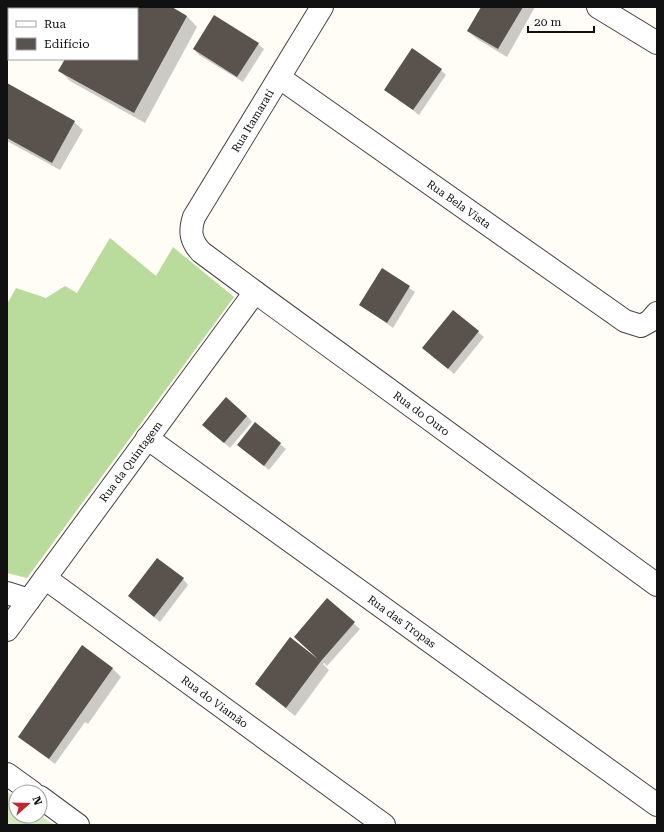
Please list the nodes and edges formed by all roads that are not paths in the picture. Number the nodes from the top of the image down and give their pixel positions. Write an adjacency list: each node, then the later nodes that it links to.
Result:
1 (322, 7): 4 (street, Rua Itamarati)
2 (598, 7): 3 (street)
3 (657, 43)
4 (280, 78): 5 (street, Rua Itamarati); 7 (street, Rua Bela Vista)
5 (191, 237): 6 (street, Rua do Ouro)
6 (254, 292): 8 (street, Rua da Quintagem); 10 (street, Rua do Ouro)
7 (649, 319)
8 (147, 438): 9 (street, Rua da Quintagem); 17 (street, Rua das Tropas)
9 (45, 578): 12 (street, Rua da Quintagem); 19 (street, Rua do Viamão)
10 (657, 585)
11 (7, 593): 12 (street)
12 (29, 600): 13 (street, Rua da Quintagem)
13 (7, 630)
14 (7, 774): 15 (street)
15 (21, 784)
16 (48, 804): 18 (street)
17 (657, 805)
18 (78, 825)
19 (384, 825)

